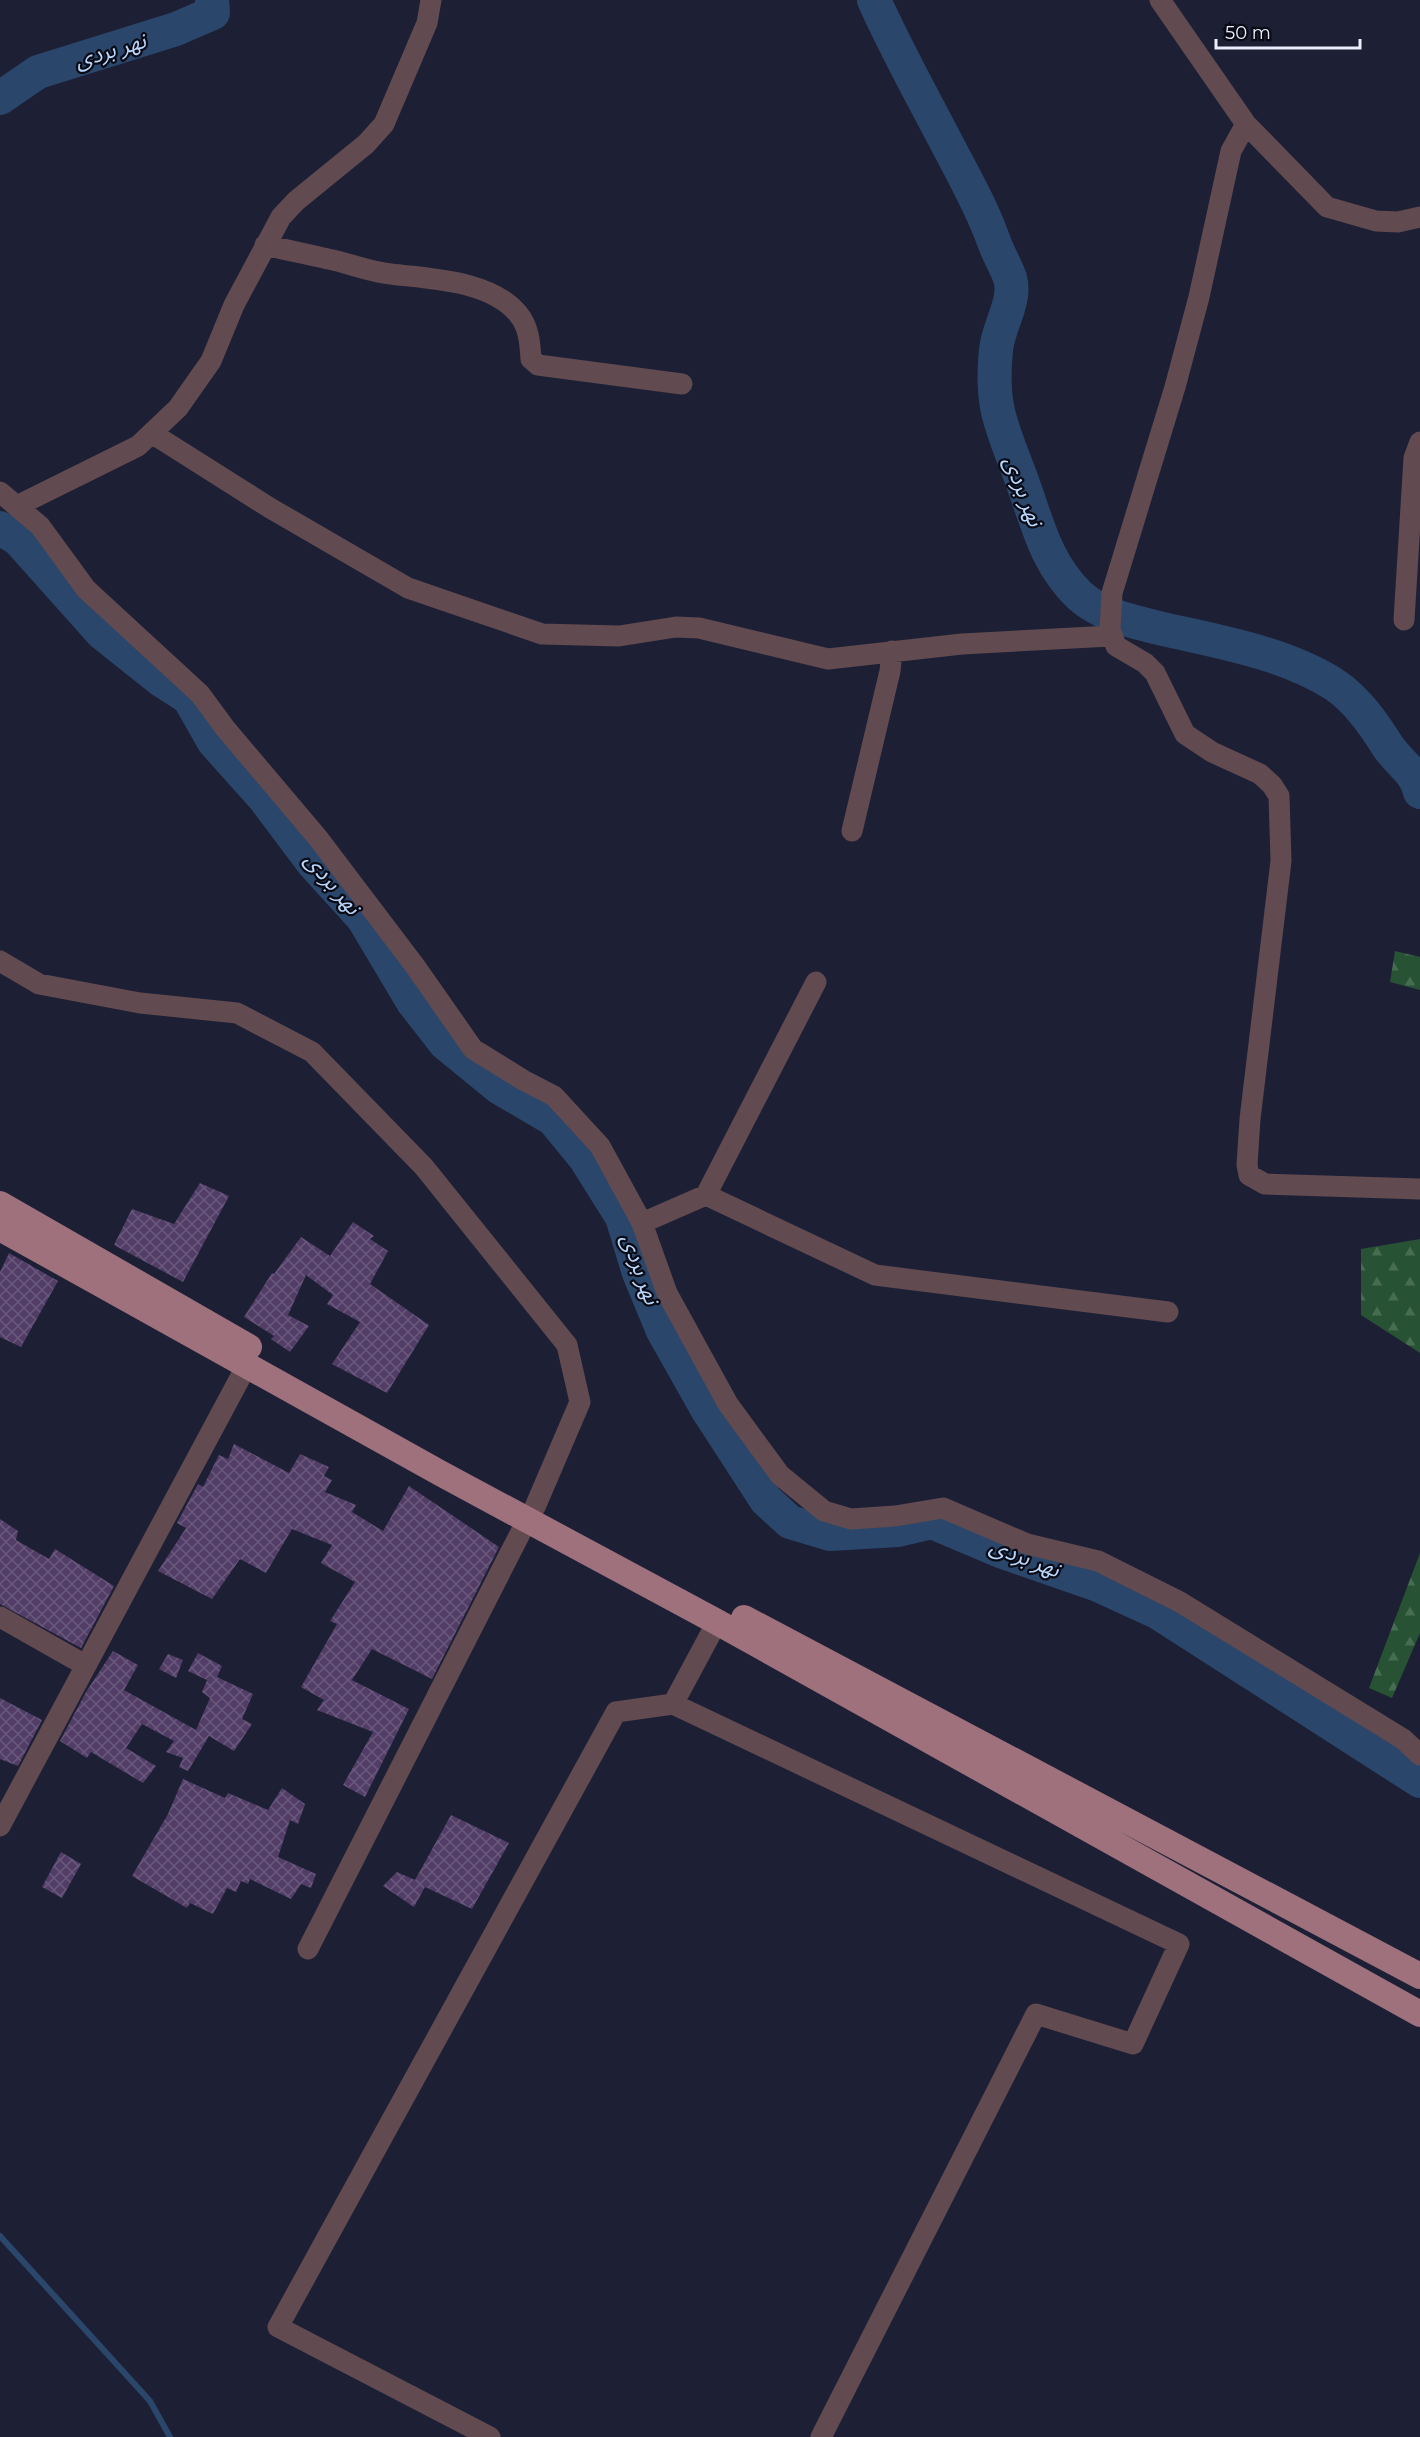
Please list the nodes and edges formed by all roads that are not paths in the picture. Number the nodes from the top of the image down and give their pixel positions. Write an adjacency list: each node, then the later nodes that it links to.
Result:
1 (431, 0): 5 (street)
2 (1160, 0): 3 (street)
3 (1246, 124): 4 (street); 12 (street)
4 (1420, 217)
5 (265, 245): 6 (street); 7 (street)
6 (682, 384)
7 (153, 434): 10 (street); 13 (street)
8 (1420, 442): 11 (street)
9 (0, 492): 10 (street)
10 (16, 506): 20 (street)
11 (1404, 620)
12 (1110, 633): 13 (street); 17 (street)
13 (892, 651): 14 (street)
14 (852, 831)
15 (0, 961): 24 (street)
16 (816, 982): 18 (street)
17 (1420, 1189)
18 (706, 1195): 20 (street); 22 (street)
19 (0, 1204): 24 (main road)
20 (642, 1223): 29 (street)
21 (0, 1228): 23 (main road)
22 (1168, 1312)
23 (247, 1365): 24 (main road); 27 (street)
24 (531, 1514): 26 (main road); 31 (street); 32 (main road)
25 (0, 1617): 27 (street)
26 (717, 1622): 28 (street); 33 (main road)
27 (85, 1665): 30 (street)
28 (673, 1704): 34 (street); 35 (street)
29 (1420, 1755)
30 (0, 1826)
31 (308, 1949)
32 (1420, 1976)
33 (1420, 2014)
34 (490, 2437)
35 (821, 2437)

